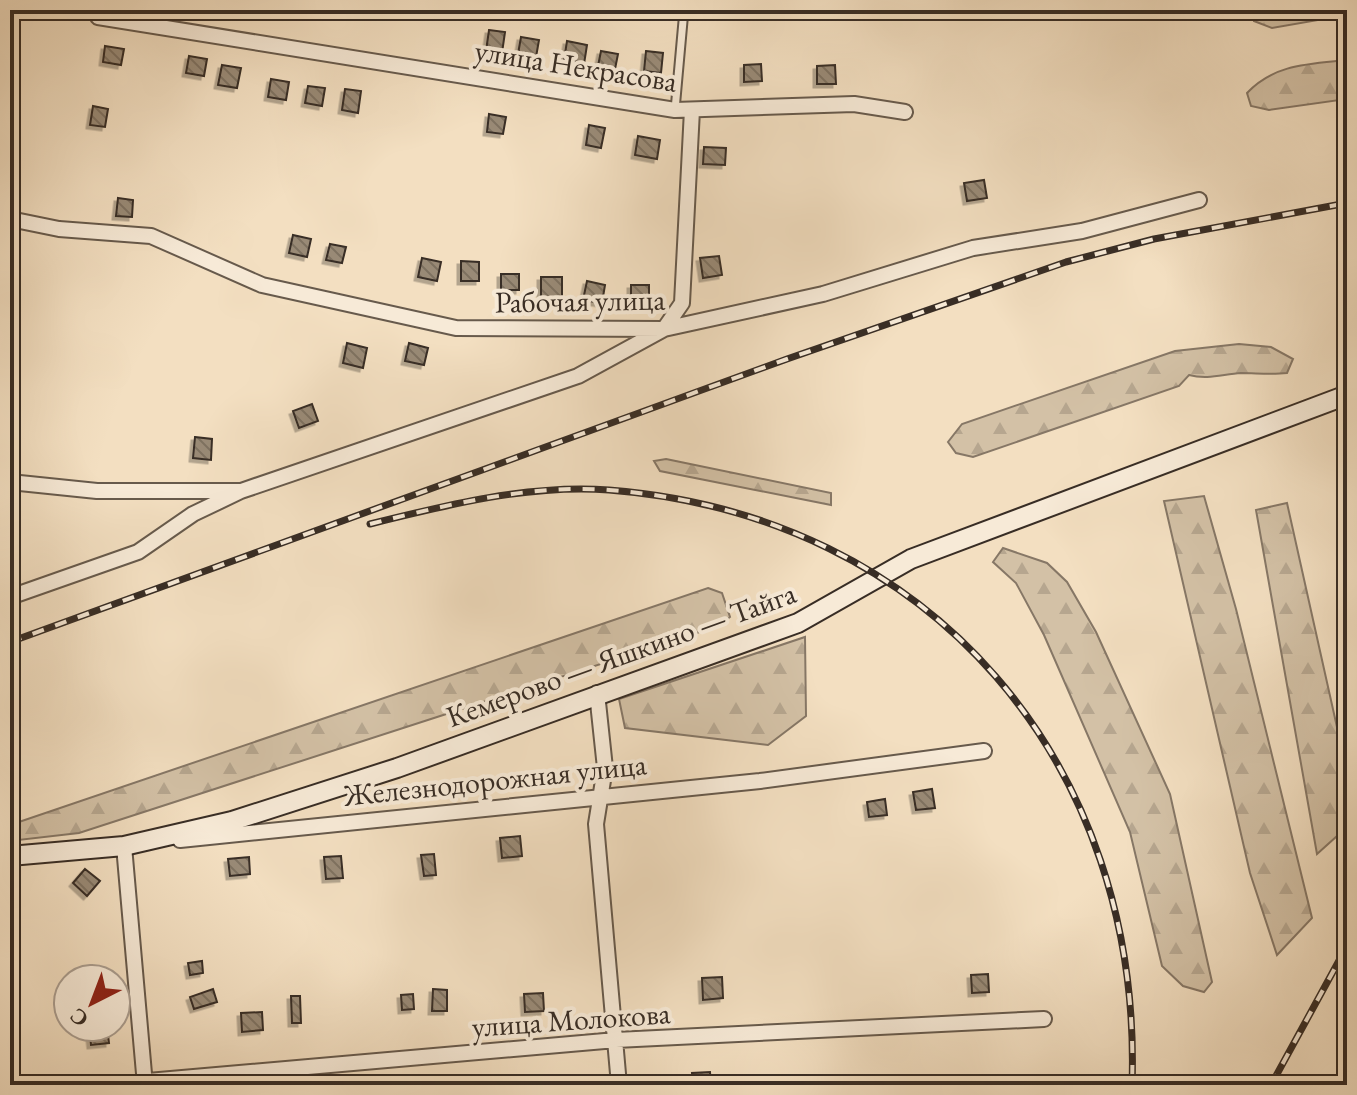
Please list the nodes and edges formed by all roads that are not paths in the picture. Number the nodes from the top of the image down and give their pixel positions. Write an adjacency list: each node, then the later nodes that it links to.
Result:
1 (684, 10): 3 (lane)
2 (98, 17): 3 (street, улица Некрасова)
3 (675, 110): 4 (street, улица Некрасова)
4 (692, 110): 5 (street, улица Некрасова); 8 (street)
5 (905, 112)
6 (1199, 200): 8 (street, Рабочая улица)
7 (10, 219): 8 (street, Рабочая улица)
8 (664, 329): 11 (street)
9 (1347, 395): 13 (main road, Кемерово — Яшкино — Тайга)
10 (10, 482): 11 (street)
11 (241, 491): 12 (street)
12 (10, 597)
13 (597, 693): 15 (street); 16 (main road, Кемерово — Яшкино — Тайга)
14 (984, 751): 15 (street, Железнодорожная улица)
15 (598, 798): 16 (street, Железнодорожная улица); 19 (street)
16 (124, 846): 17 (main road, Железнодорожная улица); 20 (street)
17 (10, 856)
18 (1044, 1019): 19 (street, улица Молокова)
19 (616, 1040): 20 (street, улица Молокова); 22 (street)
20 (145, 1084): 21 (street, улица Молокова)
21 (102, 1085)
22 (619, 1085)

